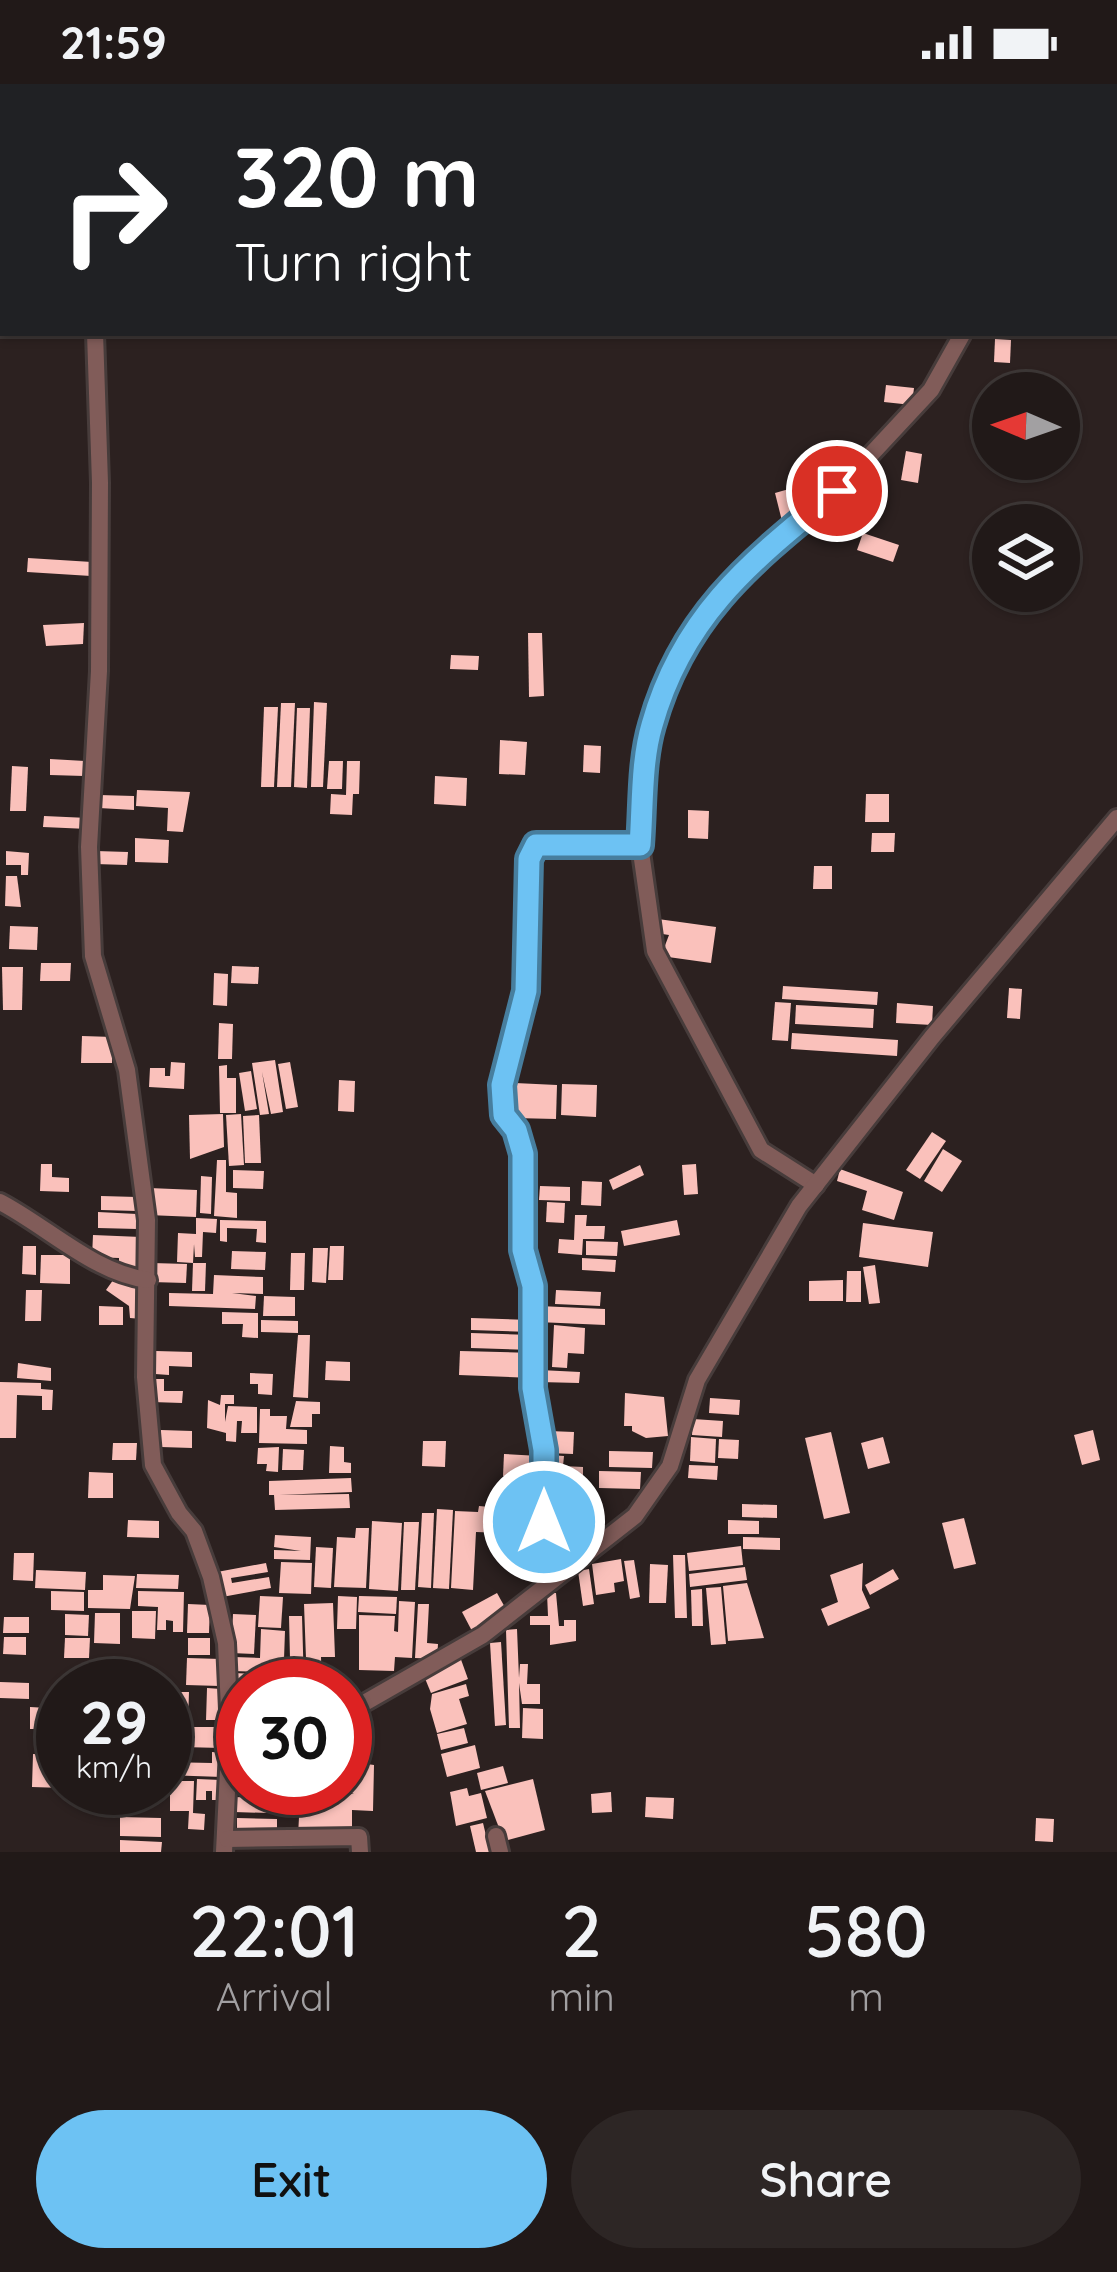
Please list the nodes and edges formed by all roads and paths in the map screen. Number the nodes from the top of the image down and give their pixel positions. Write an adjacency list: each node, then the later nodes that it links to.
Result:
1 (95, 336): 7 (street)
2 (961, 336): 4 (street)
3 (1117, 818): 5 (street)
4 (640, 845): 5 (street); 8 (street)
5 (816, 1185): 8 (street)
6 (0, 1202): 7 (street)
7 (148, 1280): 9 (street)
8 (554, 1578): 10 (street)
9 (228, 1659)
10 (372, 1698)
11 (228, 1815): 12 (street)
12 (225, 1845): 13 (street)
13 (360, 1852)

